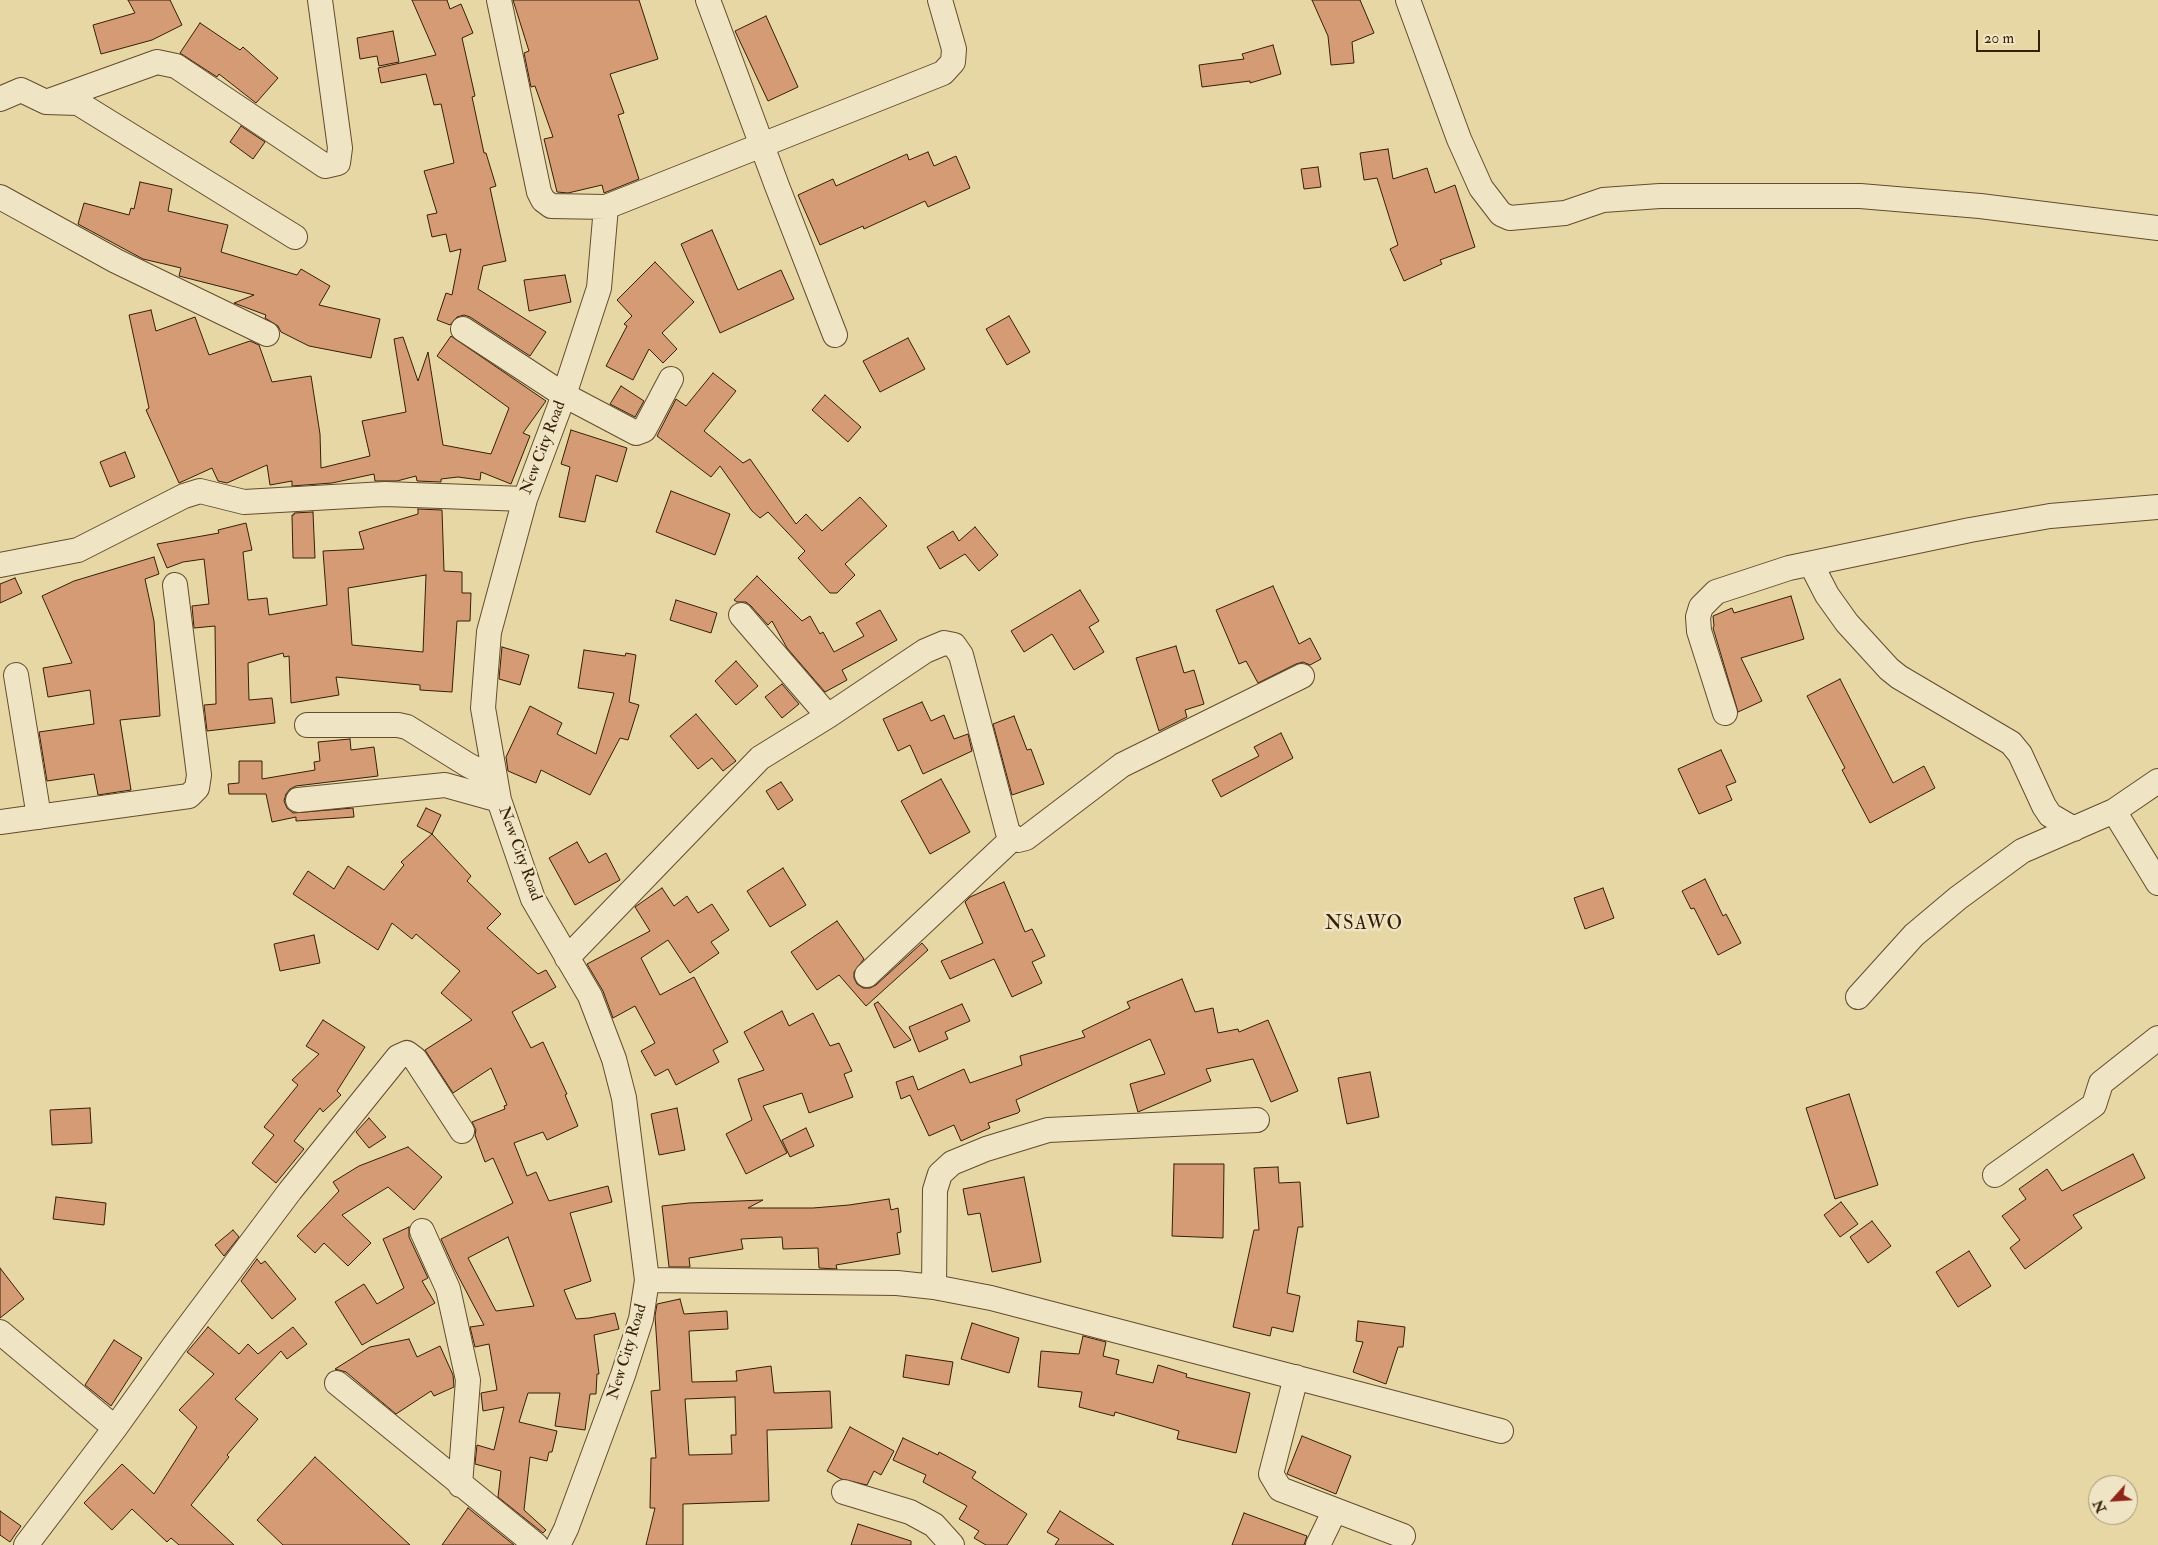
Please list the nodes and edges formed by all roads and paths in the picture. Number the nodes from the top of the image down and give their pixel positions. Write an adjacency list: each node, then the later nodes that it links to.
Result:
1 (320, 0): 7 (street)
2 (499, 0): 10 (street)
3 (708, 0): 8 (street)
4 (940, 0): 8 (street)
5 (1408, 0): 11 (street)
6 (0, 99): 7 (street)
7 (46, 102): 12 (street)
8 (762, 146): 10 (street); 15 (street)
9 (0, 197): 14 (street)
10 (606, 207): 17 (street, New City Road)
11 (2158, 228)
12 (295, 237)
13 (463, 329): 17 (street)
14 (267, 334)
15 (835, 335)
16 (671, 379): 17 (street)
17 (564, 395): 18 (street, New City Road)
18 (525, 499): 21 (street); 30 (street, New City Road)
19 (2158, 507): 20 (street)
20 (1811, 564): 26 (street); 35 (street)
21 (0, 565)
22 (176, 586): 33 (street)
23 (741, 615): 27 (street)
24 (16, 675): 33 (street)
25 (1302, 676): 36 (street)
26 (1725, 713)
27 (828, 716): 36 (street); 38 (street)
28 (307, 726): 30 (street)
29 (2158, 781): 32 (street)
30 (497, 789): 31 (street); 38 (street, New City Road)
31 (298, 800)
32 (2114, 811): 35 (street); 37 (street)
33 (39, 817): 34 (street)
34 (0, 822)
35 (2074, 829): 40 (street)
36 (1013, 838): 39 (street)
37 (2158, 883)
38 (567, 958): 46 (street, New City Road)
39 (867, 975)
40 (1858, 997)
41 (2158, 1038): 44 (street)
42 (1257, 1120): 47 (street)
43 (462, 1131): 51 (street)
44 (1995, 1175)
45 (422, 1231): 53 (street)
46 (646, 1280): 47 (street); 59 (street, New City Road)
47 (934, 1287): 49 (street)
48 (0, 1332): 51 (street)
49 (1296, 1377): 52 (street); 55 (street)
50 (337, 1383): 53 (street)
51 (114, 1428): 57 (street)
52 (1501, 1431)
53 (460, 1485): 58 (street)
54 (844, 1492): 60 (street)
55 (1335, 1510): 56 (street); 61 (street)
56 (1403, 1536)
57 (26, 1545)
58 (536, 1545)
59 (558, 1545)
60 (952, 1545)
61 (1318, 1545)

